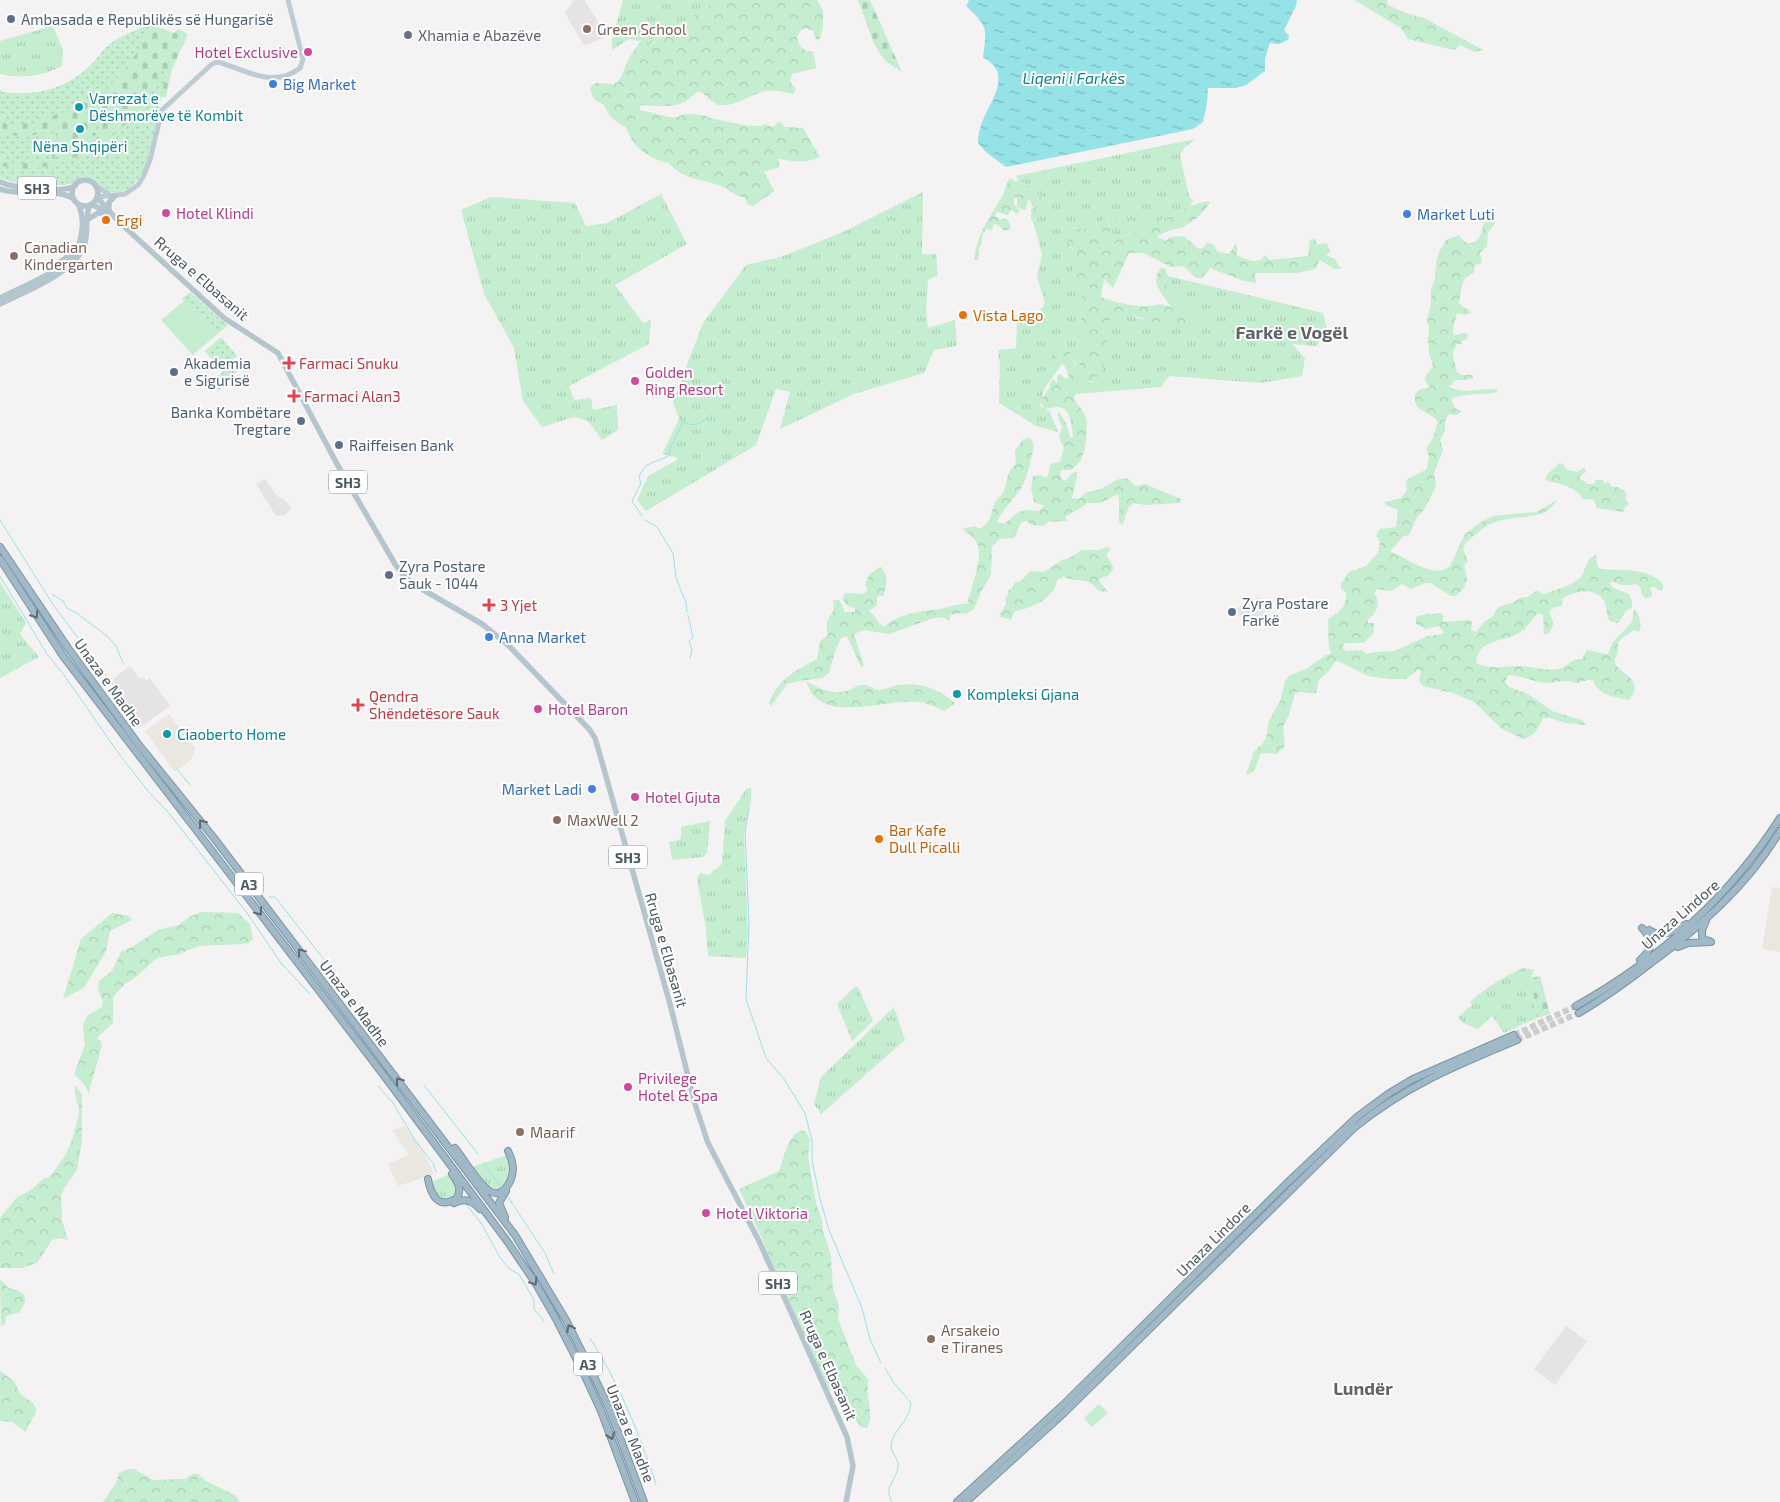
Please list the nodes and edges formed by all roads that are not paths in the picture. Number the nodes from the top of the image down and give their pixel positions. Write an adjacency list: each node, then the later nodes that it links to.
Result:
1 (288, 0): 6 (main road)
2 (0, 182): 3 (main road, SH3)
3 (75, 186): 4 (main road, SH3); 8 (main road, SH3)
4 (96, 186): 6 (main road); 7 (main road)
5 (0, 189): 8 (main road, SH3)
6 (112, 195): 7 (main road); 10 (main road)
7 (97, 197): 9 (main road); 10 (main road, Rruga e Elbasanit / SH3)
8 (76, 202): 9 (main road, SH3); 12 (main road)
9 (91, 205): 10 (main road, Rruga e Elbasanit / SH3); 11 (main road)
10 (110, 213): 11 (main road); 32 (main road, Rruga e Elbasanit / SH3)
11 (87, 220): 15 (main road)
12 (80, 240): 13 (main road); 14 (main road)
13 (58, 263)
14 (0, 298)
15 (0, 304)
16 (0, 546): 26 (highway, Unaza e Madhe / A3, one-way to 16)
17 (0, 559): 27 (highway, Unaza e Madhe / A3, one-way to 27)
18 (1780, 818): 20 (highway, Unaza Lindore)
19 (1780, 830): 21 (highway, Unaza Lindore)
20 (1730, 886): 23 (highway, Unaza Lindore); 23 (highway)
21 (1707, 918): 22 (highway, Unaza Lindore); 22 (highway)
22 (1666, 953): 25 (highway, Unaza Lindore)
23 (1596, 995): 24 (highway, Unaza Lindore)
24 (1576, 1006)
25 (1579, 1013)
26 (429, 1120): 28 (highway, Unaza e Madhe / A3); 28 (highway)
27 (421, 1125): 29 (highway, Unaza e Madhe / A3); 29 (highway)
28 (514, 1235): 31 (highway, Unaza e Madhe / A3, one-way to 28)
29 (507, 1241): 30 (highway, Unaza e Madhe / A3, one-way to 30)
30 (635, 1502)
31 (644, 1502)
32 (846, 1502)
33 (957, 1502): 34 (highway, Unaza Lindore)
34 (966, 1502)

